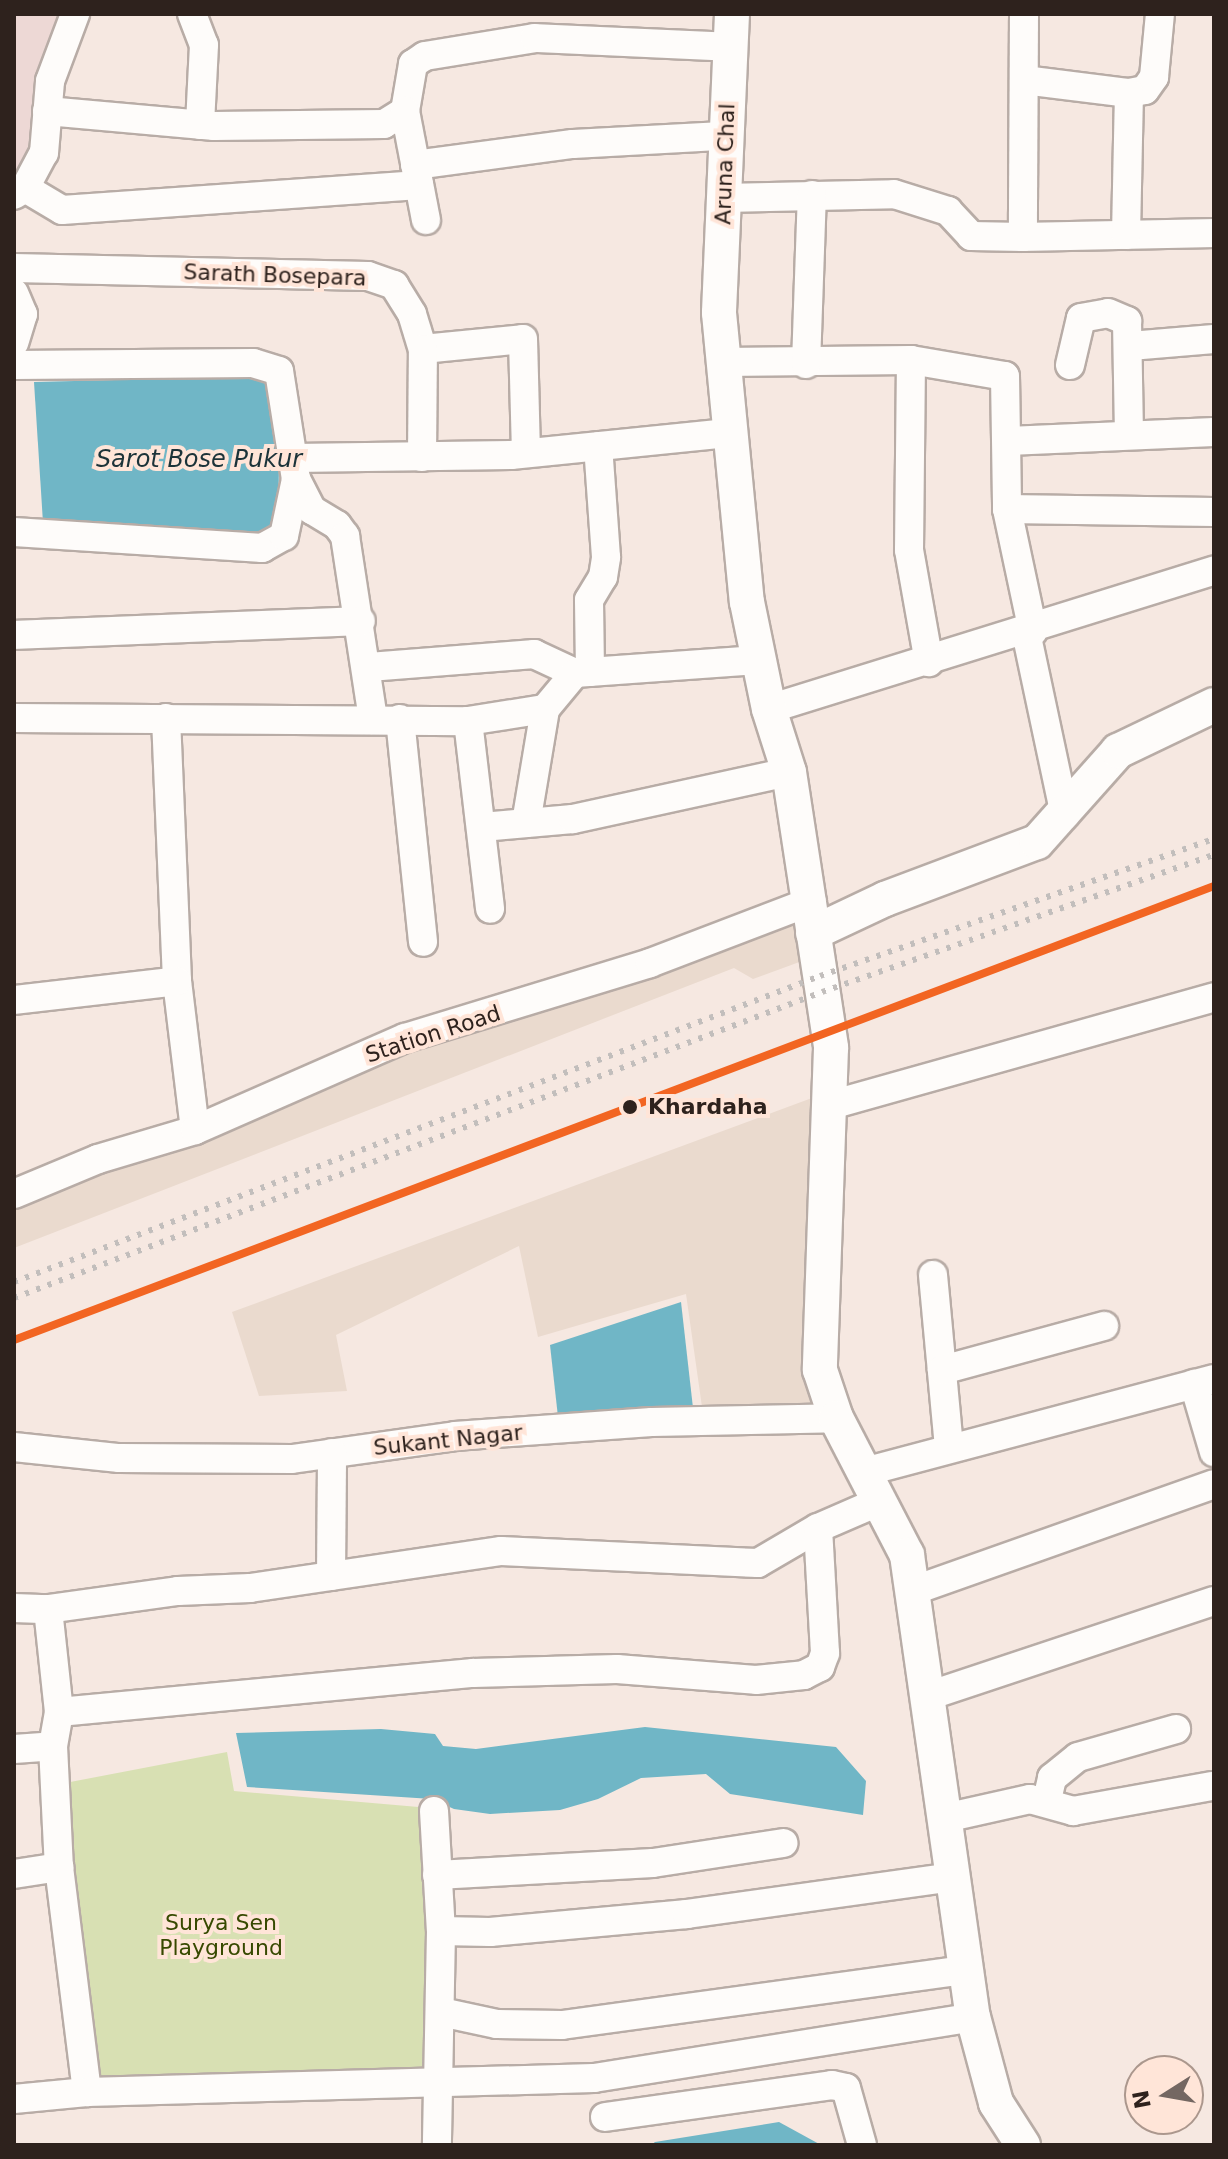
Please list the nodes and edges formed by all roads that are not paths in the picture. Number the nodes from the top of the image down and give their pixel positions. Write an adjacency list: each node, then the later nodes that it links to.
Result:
1 (75, 14): 9 (street)
2 (192, 14): 11 (street)
3 (1024, 14): 7 (street)
4 (1160, 14): 8 (street)
5 (534, 26): 6 (street); 10 (street)
6 (731, 31): 12 (street, Aruna Chal)
7 (1024, 80): 8 (street); 20 (street)
8 (1129, 93): 19 (street)
9 (47, 111): 11 (street); 14 (street)
10 (405, 111): 11 (street); 13 (street)
11 (200, 125)
12 (723, 136): 13 (street); 16 (street, Aruna Chal)
13 (417, 175): 14 (street); 17 (street)
14 (19, 192)
15 (812, 195): 16 (street); 20 (street); 29 (street)
16 (724, 198): 28 (street, Aruna Chal)
17 (426, 220)
18 (1214, 233): 19 (street)
19 (1126, 235): 20 (street)
20 (1023, 237)
21 (14, 268): 26 (street, Sarath Bosepara)
22 (14, 293): 24 (street)
23 (1214, 339): 25 (street)
24 (14, 343)
25 (1130, 346): 31 (street); 34 (street)
26 (423, 349): 37 (street); 38 (street, Sarath Bosepara)
27 (911, 360): 29 (street); 35 (street); 48 (street)
28 (723, 362): 29 (street); 33 (street, Aruna Chal)
29 (806, 364)
30 (14, 365): 39 (street)
31 (1070, 365)
32 (1214, 432): 34 (street)
33 (728, 433): 36 (street); 47 (street, Aruna Chal)
34 (1129, 435): 35 (street)
35 (1008, 441): 40 (street)
36 (598, 446): 37 (street); 50 (street)
37 (526, 453): 38 (street)
38 (422, 457): 39 (street)
39 (295, 469): 42 (street); 44 (street)
40 (1007, 509): 41 (street); 45 (street)
41 (1214, 512)
42 (14, 532)
43 (1214, 570): 45 (street)
44 (361, 621): 46 (street); 49 (street)
45 (1029, 631): 48 (street); 59 (street)
46 (14, 635)
47 (758, 660): 50 (street); 53 (street, Aruna Chal)
48 (929, 662): 53 (street)
49 (369, 667): 50 (street); 56 (street)
50 (582, 672): 52 (street)
51 (1214, 705): 59 (street)
52 (545, 709): 57 (street); 60 (street)
53 (769, 709): 58 (street, Aruna Chal)
54 (15, 711): 55 (street)
55 (166, 718): 56 (street); 65 (street)
56 (386, 720): 57 (street); 64 (street)
57 (468, 721): 61 (street)
58 (789, 772): 60 (street); 63 (street, Aruna Chal)
59 (1065, 815): 63 (street)
60 (526, 823): 61 (street)
61 (482, 827): 62 (street)
62 (490, 909)
63 (813, 917): 68 (street, Aruna Chal); 69 (street, Station Road)
64 (423, 942)
65 (177, 981): 67 (street); 69 (street)
66 (1214, 997): 68 (street)
67 (14, 1000)
68 (831, 1105): 75 (street, Aruna Chal)
69 (195, 1130): 70 (street, Station Road)
70 (14, 1194)
71 (933, 1275): 73 (street)
72 (1104, 1326): 73 (street)
73 (942, 1370): 77 (street)
74 (1204, 1382): 77 (street); 78 (street)
75 (836, 1418): 79 (street, Sukant Nagar); 81 (street, Aruna Chal)
76 (14, 1447): 79 (street, Sukant Nagar)
77 (949, 1448): 81 (street)
78 (1214, 1452)
79 (332, 1453): 83 (street)
80 (1214, 1484): 84 (street)
81 (871, 1487): 82 (street); 84 (street, Aruna Chal)
82 (818, 1528): 83 (street); 89 (street)
83 (331, 1576): 87 (street)
84 (912, 1591): 88 (street, Aruna Chal)
85 (1214, 1601): 88 (street)
86 (14, 1608): 87 (street)
87 (48, 1609): 89 (street)
88 (928, 1696): 96 (street, Aruna Chal)
89 (59, 1712): 91 (street)
90 (1176, 1729): 94 (street)
91 (53, 1746): 92 (street); 98 (street)
92 (14, 1749)
93 (1212, 1786): 94 (street)
94 (1047, 1800): 96 (street)
95 (434, 1811): 100 (street)
96 (945, 1818): 101 (street, Aruna Chal)
97 (783, 1843): 100 (street)
98 (59, 1867): 99 (street); 107 (street)
99 (14, 1874)
100 (437, 1875): 102 (street)
101 (954, 1877): 102 (street); 103 (street, Aruna Chal)
102 (441, 1931): 104 (street)
103 (965, 1970): 104 (street); 105 (street, Aruna Chal)
104 (441, 2012): 106 (street)
105 (973, 2017): 106 (street); 112 (street, Aruna Chal)
106 (438, 2082): 107 (street); 110 (street)
107 (87, 2092): 108 (street)
108 (14, 2099)
109 (605, 2117): 111 (street)
110 (437, 2145)
111 (862, 2145)
112 (1023, 2145)

